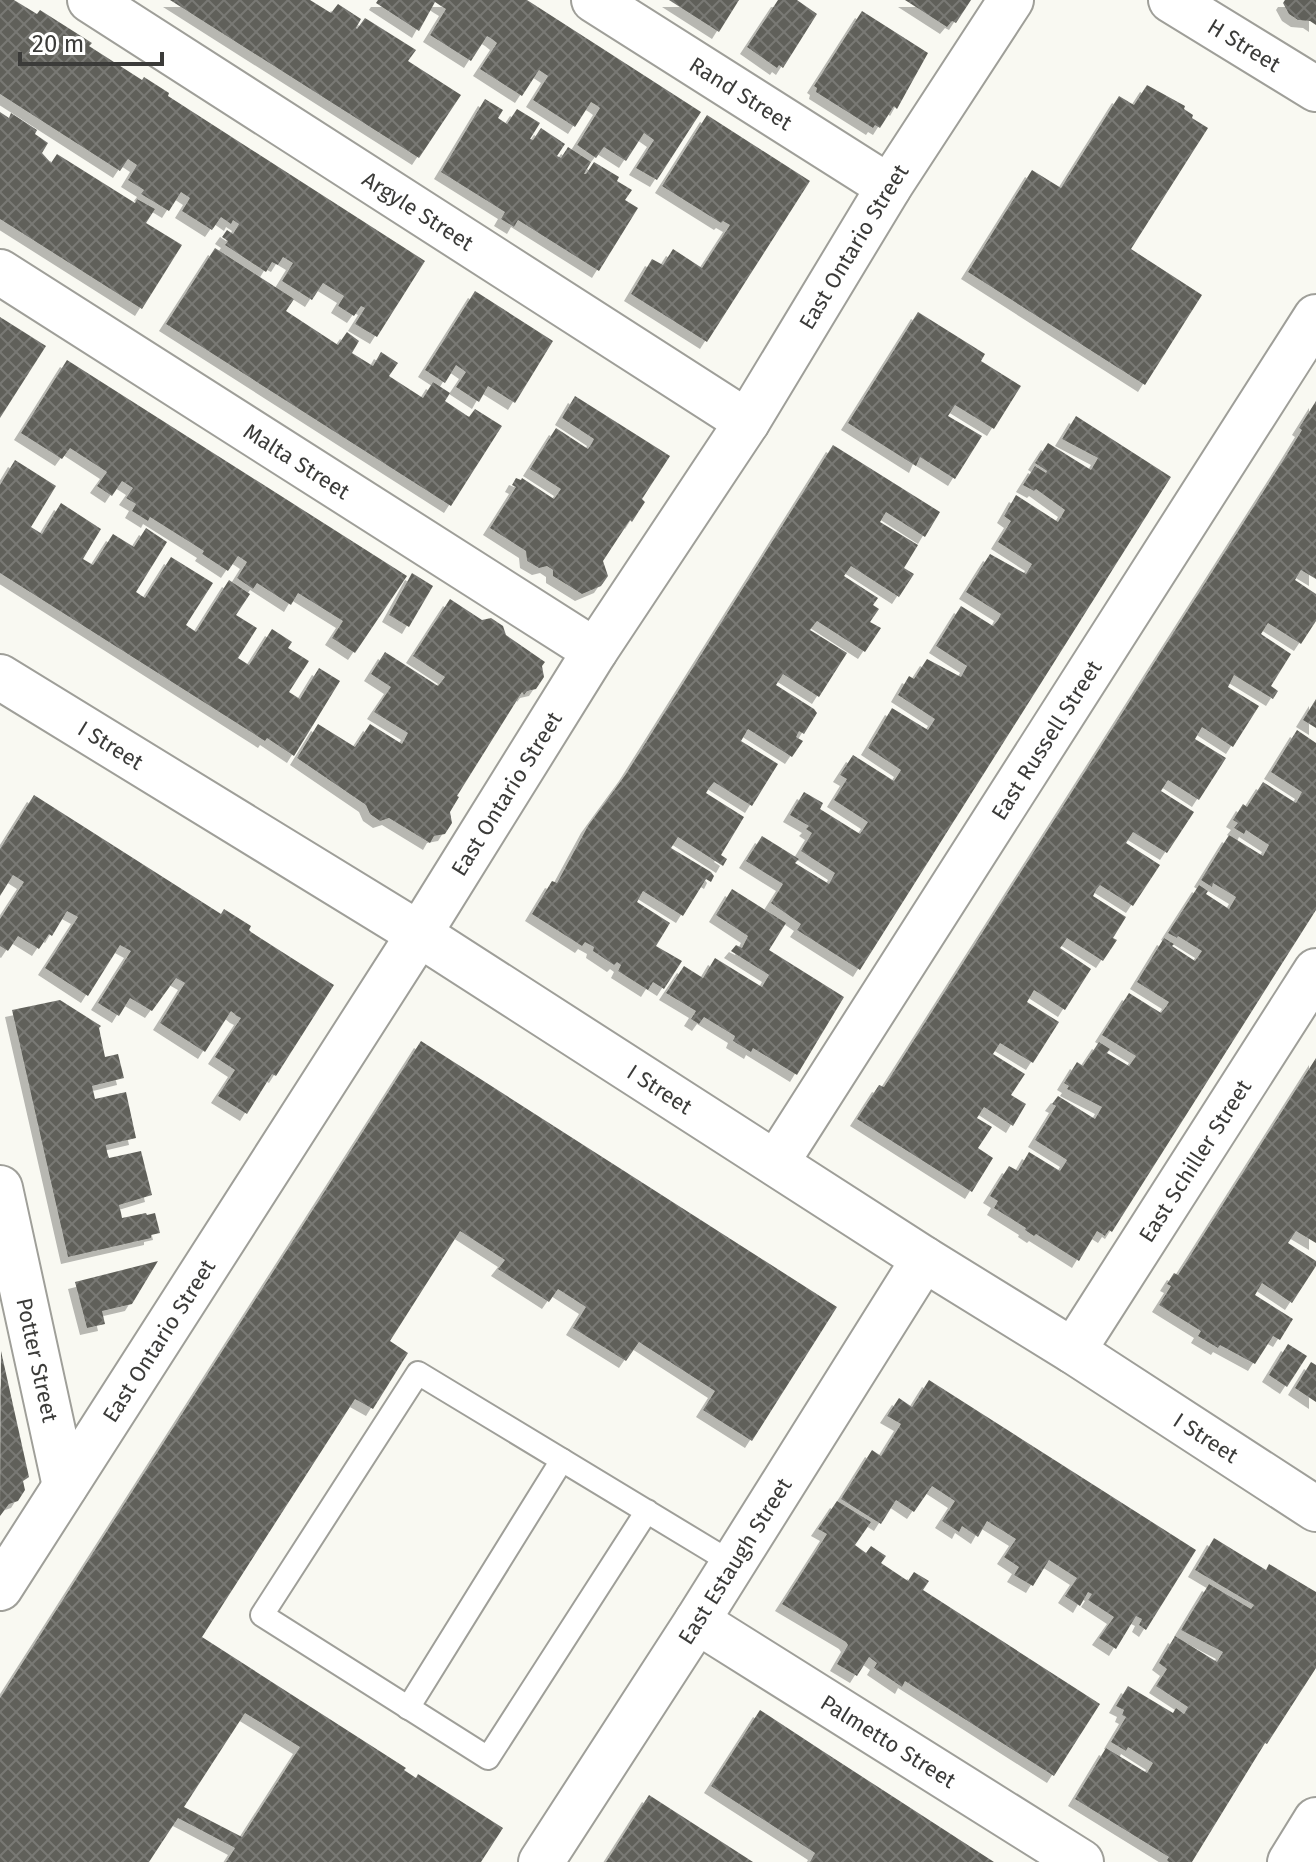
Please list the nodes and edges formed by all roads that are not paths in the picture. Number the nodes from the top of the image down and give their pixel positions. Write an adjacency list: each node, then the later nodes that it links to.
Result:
1 (90, 0): 9 (street, Argyle Street)
2 (594, 0): 6 (street, Rand Street)
3 (1011, 0): 6 (street, East Ontario Street)
4 (1171, 0): 5 (street, H Street)
5 (1316, 89)
6 (889, 187): 9 (street, East Ontario Street)
7 (0, 272): 10 (street, Malta Street)
8 (1316, 317): 14 (street, East Russell Street)
9 (747, 422): 10 (street, East Ontario Street)
10 (595, 651): 12 (street, East Ontario Street)
11 (0, 677): 12 (street, I Street)
12 (419, 934): 14 (street, I Street); 19 (street, East Ontario Street)
13 (1316, 971): 17 (street, East Schiller Street)
14 (776, 1163): 16 (street, I Street)
15 (0, 1188): 19 (street, Potter Street)
16 (924, 1259): 17 (street, I Street); 22 (street, East Estaugh Street)
17 (1073, 1351): 20 (street, I Street)
18 (562, 1460): 21 (lane); 25 (lane); 25 (lane)
19 (65, 1486): 23 (street, East Ontario Street)
20 (1316, 1509)
21 (647, 1511): 22 (lane); 25 (lane)
22 (732, 1563): 24 (street, East Estaugh Street)
23 (0, 1588)
24 (697, 1621): 27 (street, East Estaugh Street); 28 (street, Palmetto Street)
25 (408, 1708)
26 (1316, 1820): 29 (street)
27 (541, 1862)
28 (1081, 1862)
29 (1290, 1862)

